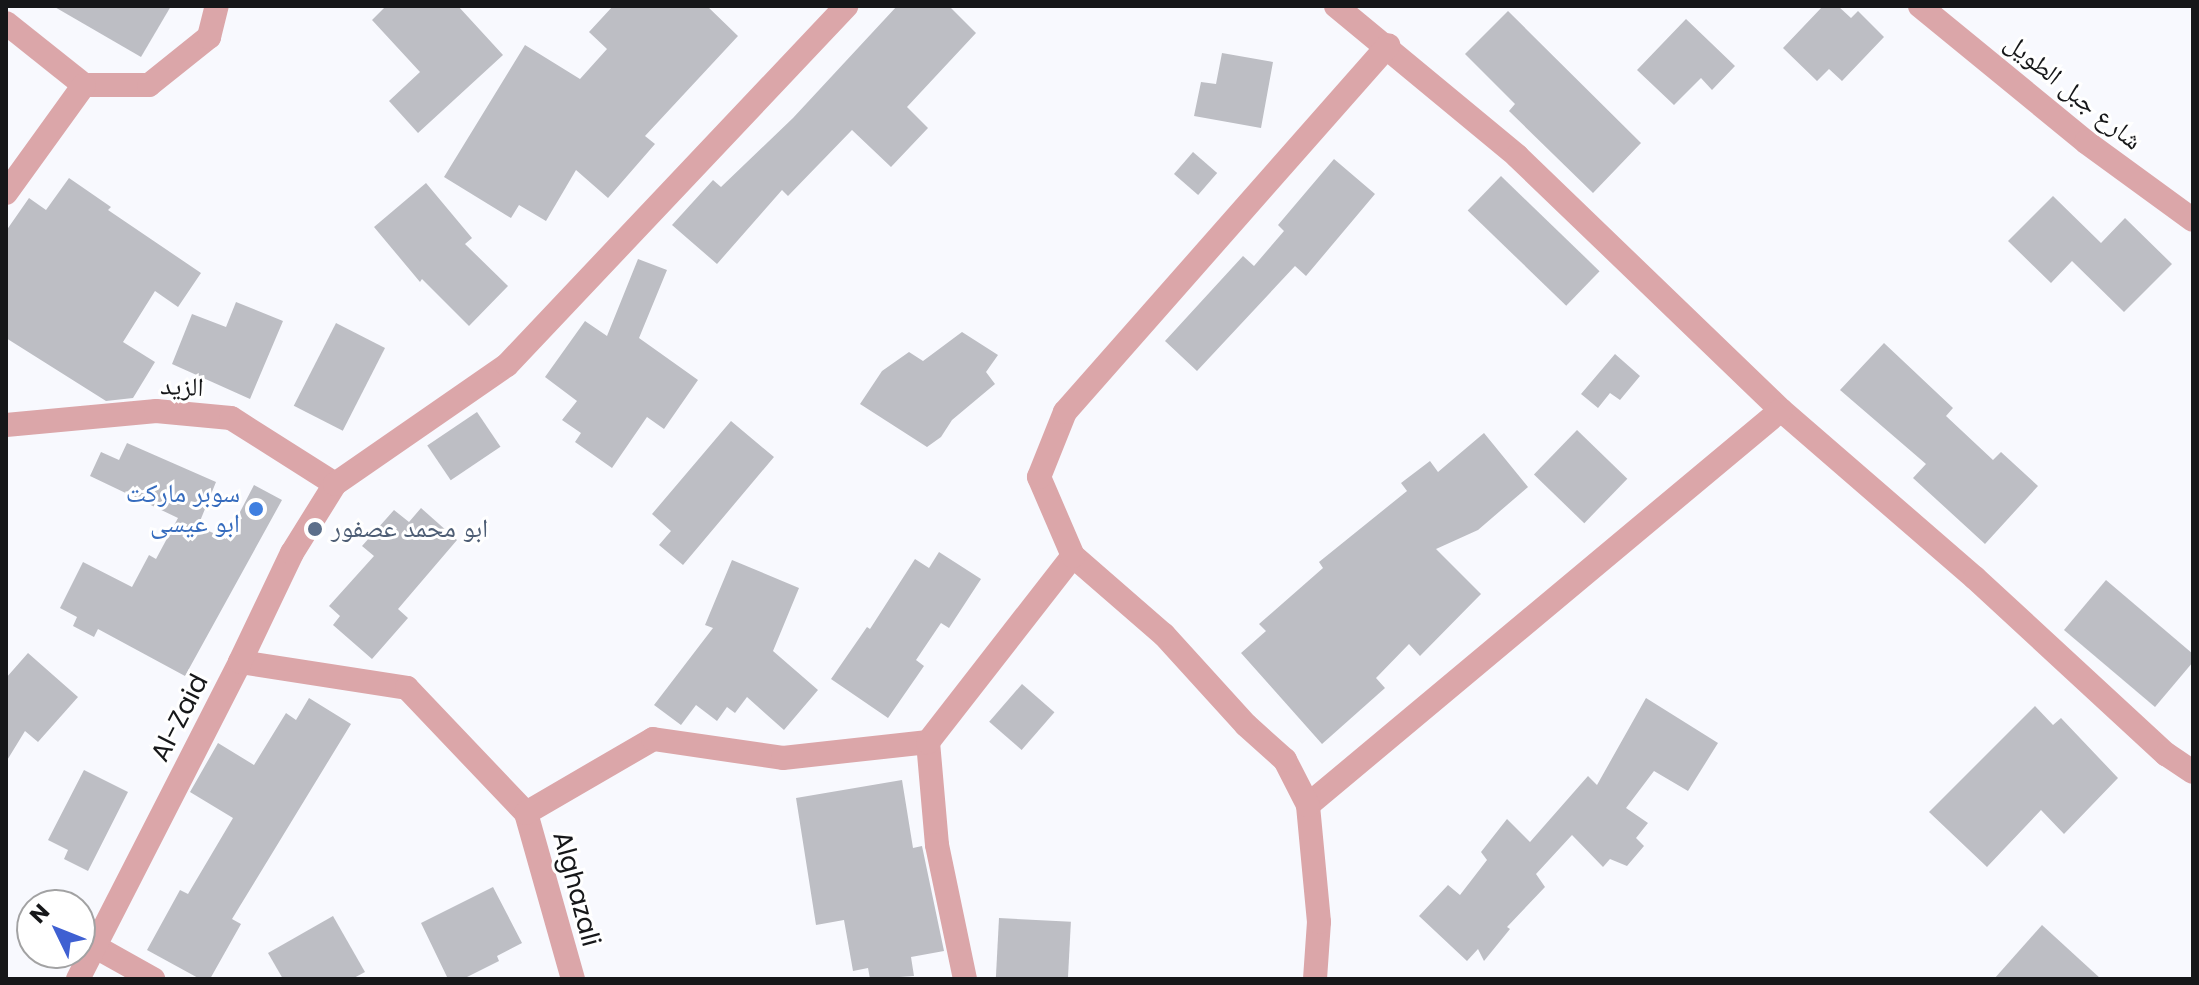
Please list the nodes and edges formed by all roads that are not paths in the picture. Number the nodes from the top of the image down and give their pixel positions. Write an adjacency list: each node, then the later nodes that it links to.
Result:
1 (217, 6): 7 (street)
2 (846, 6): 12 (street)
3 (1336, 6): 6 (street)
4 (1920, 6): 9 (street, شارع جبل الطويل)
5 (6, 23): 7 (street)
6 (1388, 45): 10 (street); 13 (street)
7 (84, 85): 8 (street)
8 (6, 193)
9 (2193, 220)
10 (1781, 410): 16 (street); 17 (street)
11 (6, 425): 12 (street, الزيد)
12 (335, 484): 14 (street, Al-Zaid)
13 (1073, 556): 15 (street); 17 (street)
14 (240, 662): 18 (street); 19 (street, Al-Zaid)
15 (928, 742): 18 (street); 23 (street)
16 (2193, 772)
17 (1308, 805): 24 (street)
18 (526, 813): 22 (street, Alghazali)
19 (96, 942)
20 (96, 947): 21 (street)
21 (153, 979)
22 (573, 979)
23 (965, 979)
24 (1315, 979)

